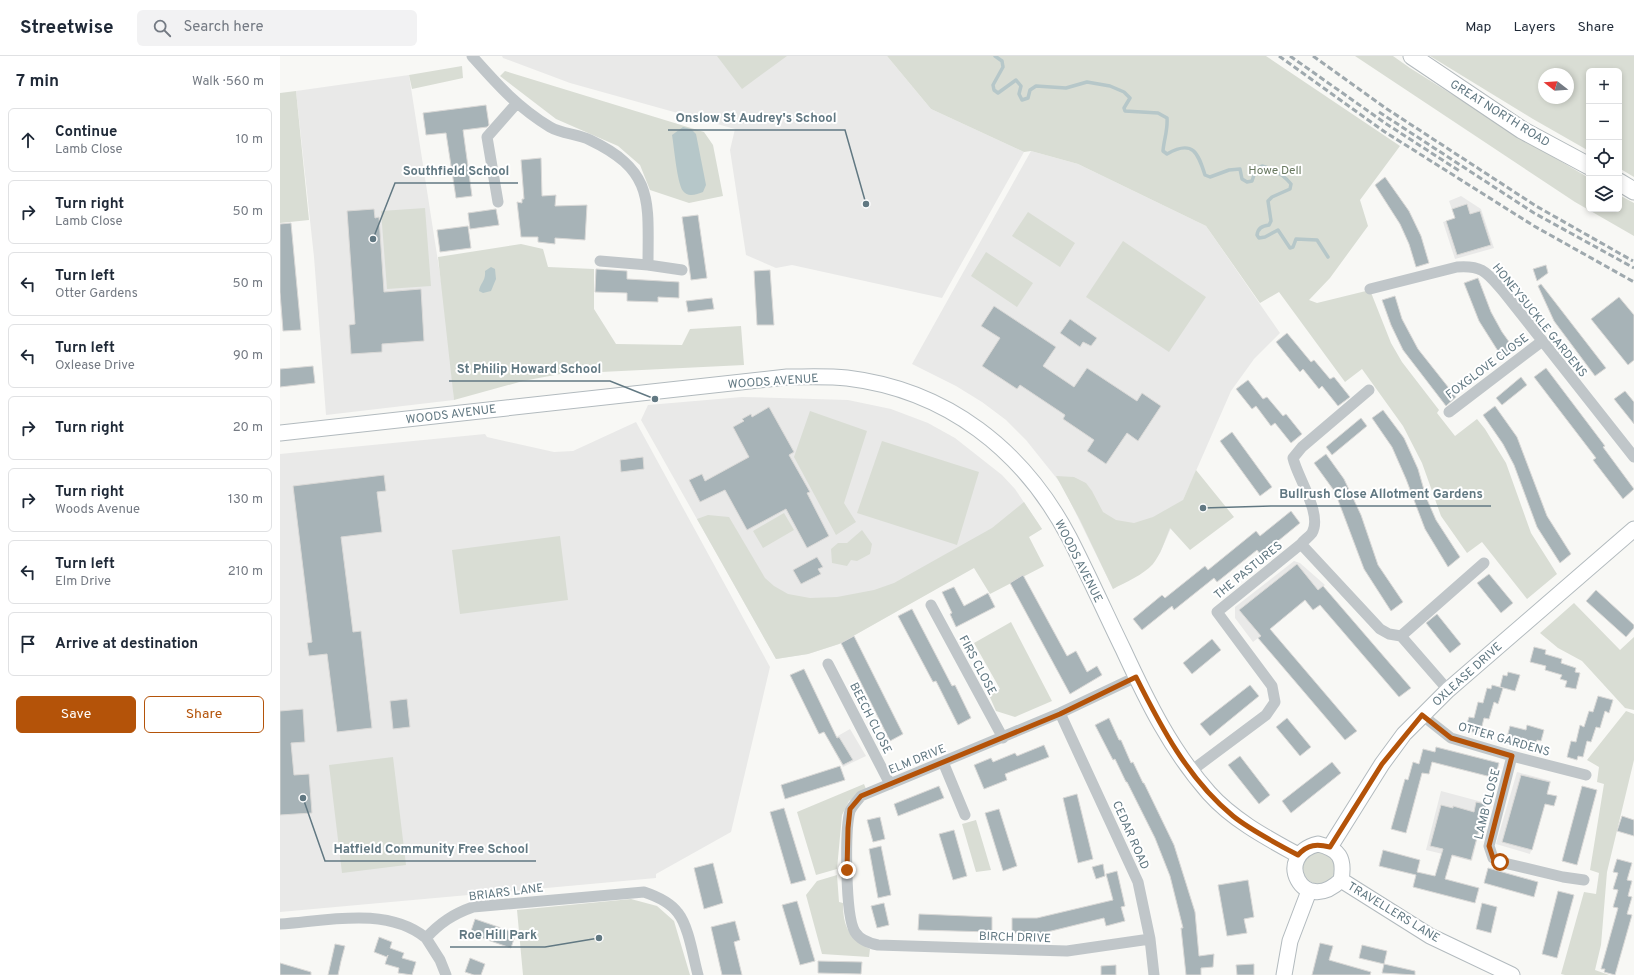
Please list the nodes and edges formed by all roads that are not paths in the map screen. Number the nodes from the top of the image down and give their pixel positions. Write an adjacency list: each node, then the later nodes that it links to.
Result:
1 (472, 56): 3 (street)
2 (1412, 56): 4 (main road, GREAT NORTH ROAD)
3 (516, 104): 7 (street); 9 (street)
4 (1586, 164)
5 (1622, 184): 6 (main road)
6 (1634, 191)
7 (498, 202)
8 (600, 261): 9 (street)
9 (648, 265): 10 (street)
10 (682, 270)
11 (1370, 288): 12 (street, HONEYSUCKLE GARDENS)
12 (1541, 342): 14 (street, FOXGLOVE CLOSE); 16 (street, HONEYSUCKLE GARDENS)
13 (1368, 390): 18 (street)
14 (1449, 412)
15 (280, 433): 23 (street, WOODS AVENUE)
16 (1634, 457)
17 (1634, 529): 24 (street, OXLEASE DRIVE)
18 (1301, 544): 21 (street, THE PASTURES); 30 (street, THE PASTURES)
19 (1484, 563): 21 (street)
20 (931, 605): 27 (street, FIRS CLOSE)
21 (1401, 636): 24 (street)
22 (828, 664): 32 (street, BEECH CLOSE)
23 (1136, 677): 25 (street, ELM DRIVE); 30 (street, WOODS AVENUE)
24 (1448, 690): 26 (street, OXLEASE DRIVE)
25 (1060, 714): 27 (street, ELM DRIVE); 41 (street, CEDAR ROAD)
26 (1422, 715): 28 (street, OTTER GARDENS); 34 (street, OXLEASE DRIVE)
27 (1003, 738): 29 (street, ELM DRIVE)
28 (1512, 756): 31 (street, OTTER GARDENS); 37 (street, LAMB CLOSE)
29 (943, 762): 32 (street, ELM DRIVE); 33 (street)
30 (1191, 771): 35 (street, WOODS AVENUE)
31 (1586, 775)
32 (890, 784): 42 (street, ELM DRIVE)
33 (965, 815)
34 (1330, 847): 35 (street); 36 (street)
35 (1298, 855): 38 (street)
36 (1341, 880): 38 (street); 47 (street, TRAVELLERS LANE)
37 (1584, 880)
38 (1309, 891): 46 (street)
39 (280, 924): 40 (street)
40 (426, 938): 43 (street); 44 (street, BRIARS LANE)
41 (1150, 939): 42 (street, BIRCH DRIVE); 45 (street, CEDAR ROAD)
42 (878, 945)
43 (446, 975)
44 (698, 975)
45 (1154, 975)
46 (1284, 975)
47 (1512, 975)

